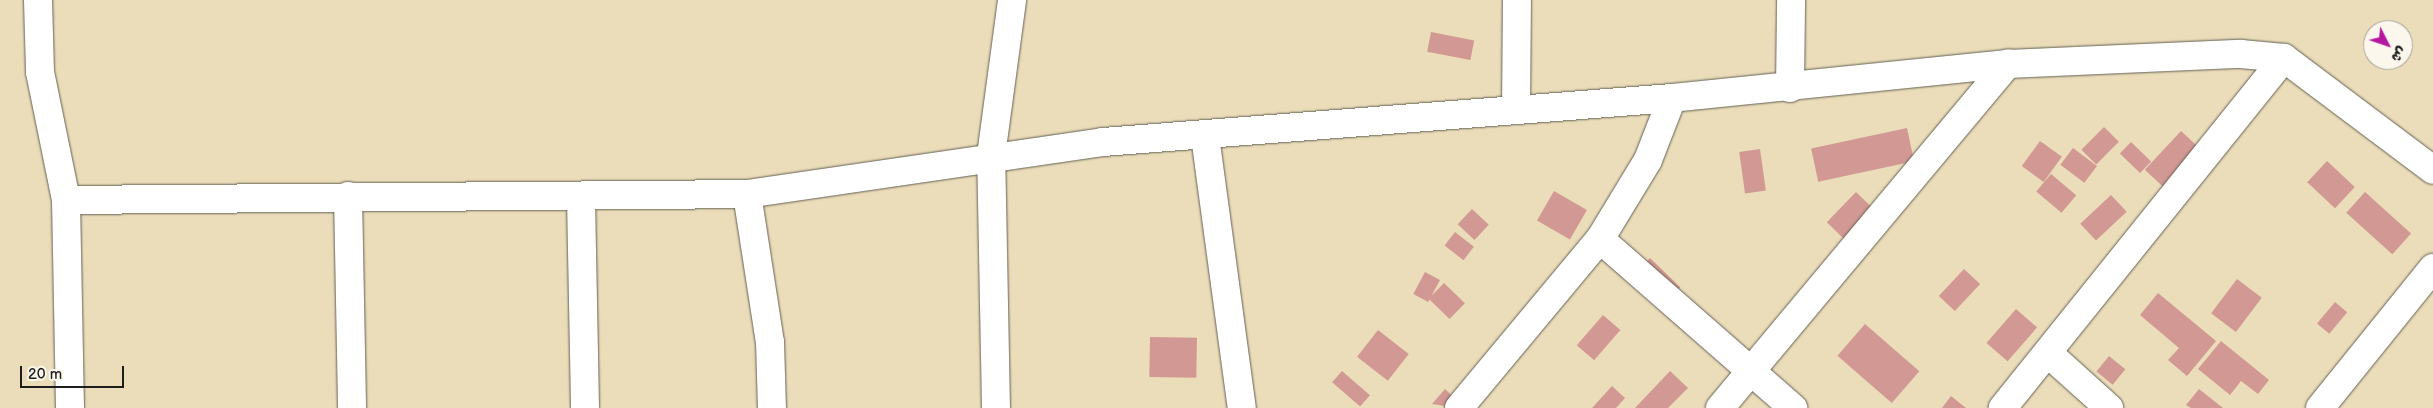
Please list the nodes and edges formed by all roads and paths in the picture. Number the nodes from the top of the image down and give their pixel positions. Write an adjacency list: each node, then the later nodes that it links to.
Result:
1 (38, 0): 16 (street)
2 (1012, 0): 11 (street)
3 (1516, 0): 9 (street)
4 (1791, 0): 7 (street)
5 (2284, 58): 6 (street); 12 (street); 19 (street)
6 (2008, 64): 7 (street); 20 (street)
7 (1790, 88): 8 (street)
8 (1672, 98): 9 (street); 17 (street)
9 (1516, 110): 10 (street)
10 (1205, 136): 11 (street); 26 (street)
11 (992, 156): 13 (street); 25 (street)
12 (2433, 170)
13 (747, 194): 15 (street); 24 (street)
14 (348, 196): 15 (street); 16 (street); 22 (street)
15 (582, 198): 23 (street)
16 (66, 200): 21 (street)
17 (1600, 239): 20 (street); 27 (street)
18 (2433, 268): 32 (street)
19 (2049, 354): 30 (street); 31 (street)
20 (1750, 370): 28 (street); 29 (street)
21 (70, 408)
22 (352, 408)
23 (585, 408)
24 (772, 408)
25 (996, 408)
26 (1242, 408)
27 (1459, 408)
28 (1720, 408)
29 (1793, 408)
30 (2003, 408)
31 (2110, 408)
32 (2320, 408)

